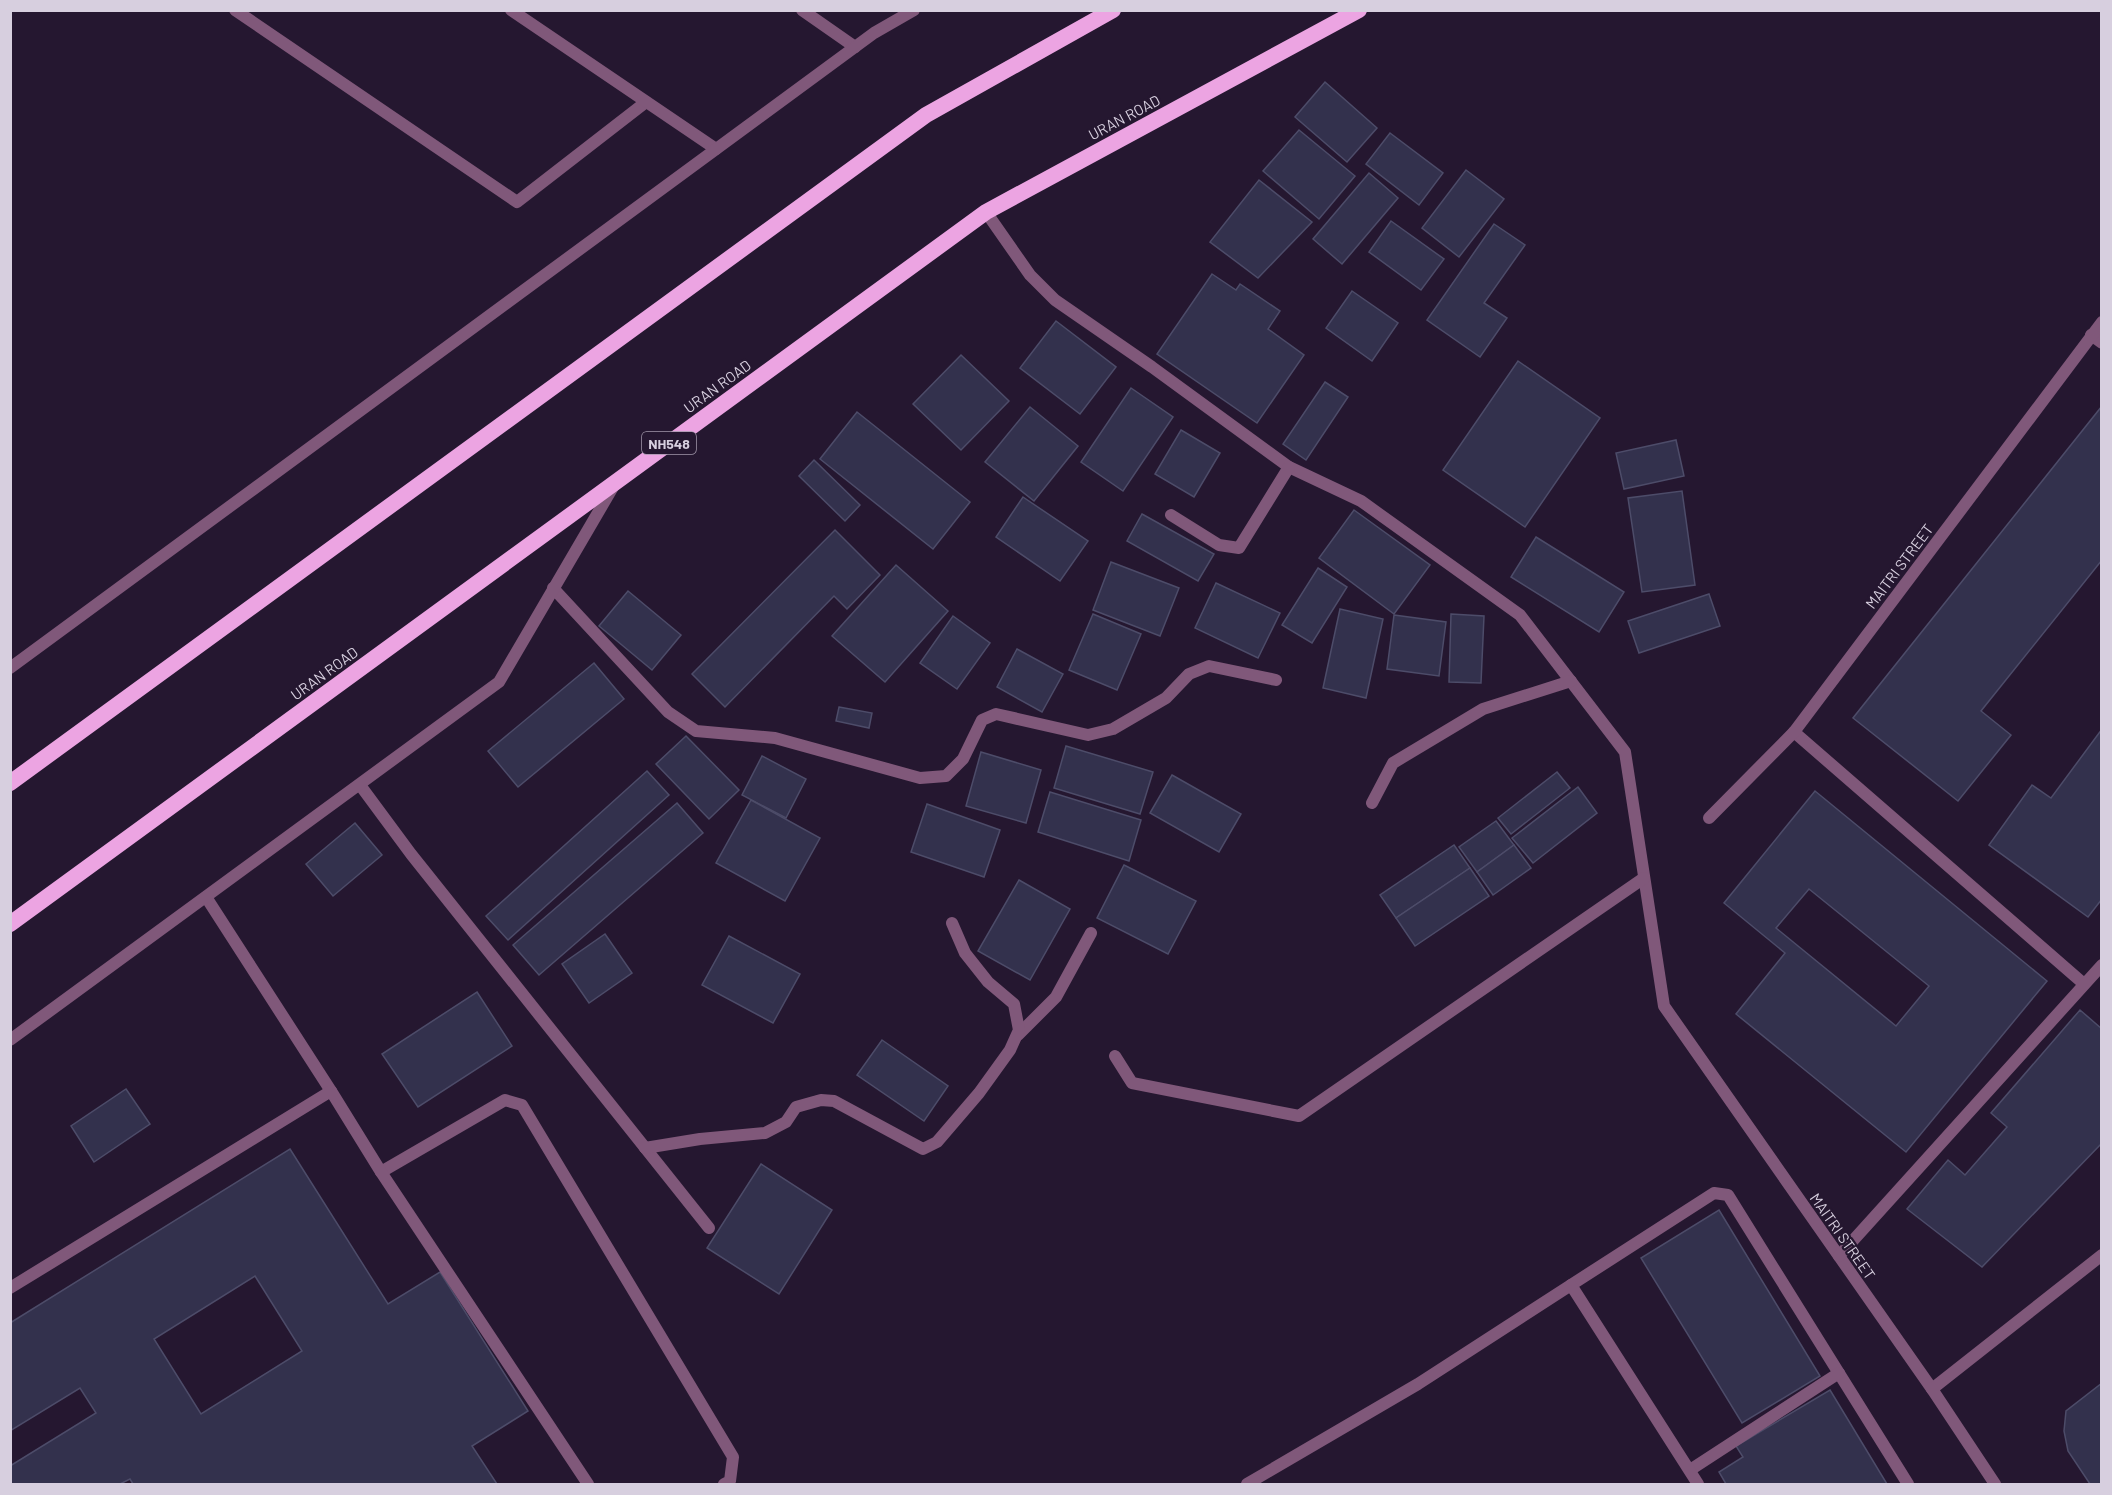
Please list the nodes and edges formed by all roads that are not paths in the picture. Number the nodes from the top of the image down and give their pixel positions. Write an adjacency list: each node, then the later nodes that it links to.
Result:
1 (234, 10): 8 (street)
2 (510, 10): 8 (street)
3 (802, 10): 7 (street)
4 (914, 10): 7 (street)
5 (1113, 10): 22 (highway)
6 (1359, 10): 10 (highway, URAN ROAD / NH548)
7 (855, 47): 9 (street)
8 (646, 102): 9 (street)
9 (716, 149): 18 (street)
10 (986, 212): 14 (street); 15 (highway, URAN ROAD / NH548)
11 (2102, 322): 12 (street, MAITRI STREET)
12 (2091, 335): 13 (street); 21 (street, MAITRI STREET)
13 (2102, 344)
14 (1289, 466): 16 (street); 20 (street)
15 (615, 483): 17 (street); 29 (highway, URAN ROAD / NH548)
16 (1171, 515)
17 (553, 588): 19 (street); 23 (street)
18 (10, 668)
19 (1276, 680)
20 (1571, 681): 24 (street); 26 (street)
21 (1794, 732): 25 (street, MAITRI STREET); 32 (street)
22 (10, 783)
23 (360, 785): 27 (street); 37 (street)
24 (1372, 803)
25 (1709, 818)
26 (1644, 878): 35 (street); 41 (street, MAITRI STREET)
27 (206, 897): 34 (street); 36 (street)
28 (952, 923): 33 (street)
29 (10, 924)
30 (1091, 933): 33 (street)
31 (2102, 965): 32 (street)
32 (2084, 984): 41 (street)
33 (1018, 1035): 37 (street)
34 (10, 1040)
35 (1115, 1056)
36 (331, 1091): 38 (street); 43 (street)
37 (645, 1148): 39 (street)
38 (381, 1172): 47 (street); 48 (street)
39 (709, 1228)
40 (2102, 1255): 45 (street)
41 (1839, 1256): 45 (street, MAITRI STREET)
42 (1571, 1285): 44 (street); 46 (street); 49 (street)
43 (10, 1288)
44 (1839, 1373): 46 (street); 51 (street)
45 (1932, 1389): 52 (street, MAITRI STREET)
46 (1690, 1470): 50 (street)
47 (588, 1485)
48 (723, 1485)
49 (1247, 1485)
50 (1698, 1485)
51 (1908, 1485)
52 (1995, 1485)

